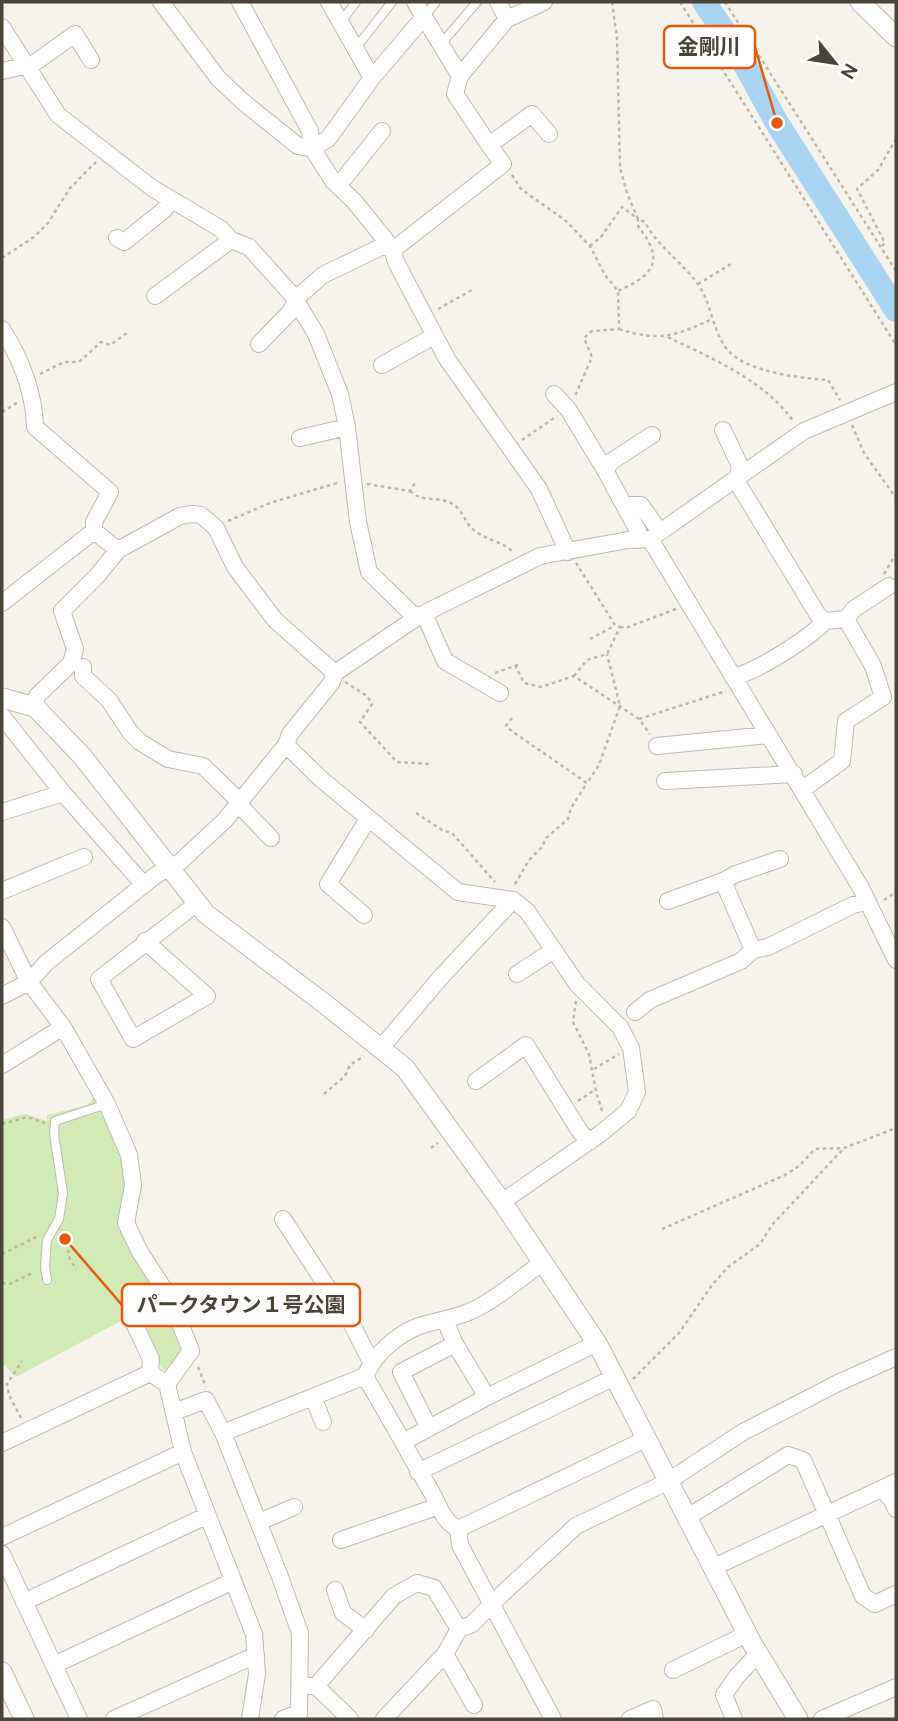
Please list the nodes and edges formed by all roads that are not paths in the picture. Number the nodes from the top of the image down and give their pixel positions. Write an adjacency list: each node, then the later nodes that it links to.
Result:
1 (240, 2): 29 (street)
2 (329, 2): 14 (street)
3 (356, 2): 14 (lane)
4 (392, 2): 18 (lane)
5 (415, 2): 12 (street)
6 (436, 2): 12 (lane)
7 (477, 2): 17 (lane)
8 (498, 2): 13 (street)
9 (544, 2): 13 (street)
10 (860, 2): 16 (street)
11 (168, 5): 29 (street)
12 (424, 17): 17 (street); 23 (street)
13 (507, 19): 22 (street)
14 (341, 22): 18 (street)
15 (2, 27): 20 (street)
16 (896, 37)
17 (441, 44): 22 (street)
18 (355, 49): 23 (street)
19 (91, 60): 20 (street)
20 (25, 66): 21 (street); 31 (street)
21 (2, 71)
22 (460, 76): 28 (street)
23 (372, 78): 29 (street)
24 (545, 103): 25 (street)
25 (532, 114): 27 (street); 28 (street)
26 (382, 131): 30 (street)
27 (549, 134)
28 (489, 145): 34 (street)
29 (312, 148): 30 (street)
30 (338, 186): 34 (street)
31 (171, 200): 32 (street); 33 (street)
32 (117, 238)
33 (231, 240): 35 (street); 36 (street)
34 (391, 248): 36 (street); 38 (street)
35 (155, 296)
36 (296, 301): 39 (street); 43 (street)
37 (2, 329): 49 (street)
38 (433, 336): 40 (street); 52 (street)
39 (259, 344)
40 (382, 365)
41 (896, 392): 48 (street)
42 (554, 394): 47 (street)
43 (347, 427): 46 (street); 55 (street)
44 (723, 430): 48 (street)
45 (652, 435): 47 (street)
46 (300, 438)
47 (605, 470): 50 (street)
48 (740, 475): 50 (street); 57 (street)
49 (94, 531): 51 (street); 54 (street)
50 (650, 537): 52 (street); 60 (street)
51 (118, 550): 58 (street); 59 (street)
52 (568, 552): 55 (street)
53 (890, 586): 56 (street)
54 (5, 594)
55 (419, 616): 59 (street); 61 (street)
56 (846, 620): 57 (street); 71 (street)
57 (825, 621): 60 (street)
58 (83, 663): 63 (street); 73 (street)
59 (335, 673): 67 (street)
60 (735, 681): 65 (street)
61 (500, 693)
62 (2, 698): 63 (street)
63 (35, 707): 79 (street)
64 (2, 716): 66 (street)
65 (768, 735): 68 (street); 69 (street)
66 (9, 737): 72 (street)
67 (286, 745): 73 (street); 75 (street)
68 (657, 746)
69 (794, 774): 70 (street); 71 (street)
70 (665, 781)
71 (803, 789): 85 (street)
72 (63, 793): 74 (street); 81 (street)
73 (238, 803): 76 (street); 79 (street)
74 (2, 812)
75 (368, 819): 83 (street); 87 (street)
76 (271, 838)
77 (85, 857): 82 (street)
78 (780, 859): 80 (street)
79 (169, 869): 81 (street); 86 (street)
80 (723, 881): 84 (street); 91 (street)
81 (144, 885): 95 (street)
82 (2, 891)
83 (513, 900): 90 (street); 99 (street)
84 (668, 901)
85 (866, 902): 91 (street); 93 (street)
86 (196, 904): 89 (street); 99 (street)
87 (364, 915)
88 (2, 928): 92 (street)
89 (145, 942): 89 (street)
90 (554, 950): 94 (street); 103 (street)
91 (753, 950): 97 (street)
92 (8, 952): 95 (street)
93 (896, 960)
94 (517, 974)
95 (29, 982): 96 (street); 98 (street)
96 (2, 996)
97 (635, 1012)
98 (63, 1027): 100 (street); 102 (street)
99 (377, 1044): 104 (street)
100 (2, 1065)
101 (476, 1081): 103 (street)
102 (107, 1104): 107 (lane); 116 (street)
103 (589, 1142): 104 (street)
104 (502, 1202): 106 (street)
105 (283, 1219): 113 (street)
106 (542, 1262): 109 (street); 110 (street)
107 (47, 1280)
108 (131, 1317): 114 (street)
109 (445, 1320): 111 (street); 113 (street)
110 (597, 1343): 115 (street); 118 (street)
111 (455, 1345): 118 (street); 121 (street)
112 (896, 1357): 128 (street)
113 (368, 1369): 117 (street); 124 (street)
114 (150, 1373): 116 (street); 125 (street)
115 (618, 1383): 123 (street); 127 (street)
116 (167, 1384): 119 (street)
117 (313, 1397): 120 (street); 122 (street)
118 (487, 1397): 121 (street)
119 (174, 1412): 122 (street); 126 (street)
120 (323, 1422)
121 (429, 1428): 124 (street)
122 (223, 1433): 136 (street)
123 (646, 1439): 128 (street); 137 (street)
124 (403, 1442): 127 (street)
125 (2, 1443)
126 (183, 1452): 134 (street); 138 (street)
127 (418, 1472): 131 (street)
128 (667, 1482): 135 (street); 146 (street)
129 (889, 1485): 132 (street); 133 (street)
130 (294, 1507): 136 (street)
131 (436, 1507): 137 (street); 139 (street)
132 (896, 1509)
133 (826, 1515): 135 (street); 141 (street); 144 (street)
134 (206, 1516): 142 (street); 145 (street)
135 (685, 1518): 141 (street)
136 (259, 1522): 156 (street)
137 (458, 1529): 146 (street)
138 (2, 1536)
139 (341, 1540)
140 (2, 1553): 145 (street)
141 (712, 1568): 149 (street)
142 (233, 1581): 152 (street); 153 (street)
143 (335, 1590): 148 (street)
144 (896, 1594)
145 (24, 1602): 153 (street)
146 (492, 1604): 147 (street); 166 (street)
147 (459, 1629): 148 (street); 150 (street)
148 (366, 1630): 156 (street)
149 (747, 1634): 151 (street); 154 (street)
150 (445, 1654): 158 (street); 165 (street)
151 (758, 1654): 169 (street); 170 (street)
152 (256, 1655): 159 (street); 162 (street)
153 (54, 1665): 161 (street)
154 (674, 1670)
155 (2, 1672): 160 (street)
156 (308, 1686): 163 (street); 164 (street)
157 (896, 1687): 171 (street)
158 (474, 1705)
159 (123, 1718)
160 (24, 1719)
161 (79, 1719)
162 (250, 1719)
163 (283, 1719)
164 (349, 1719)
165 (384, 1719)
166 (553, 1719)
167 (630, 1719): 168 (street)
168 (655, 1719)
169 (734, 1719)
170 (798, 1719)
171 (822, 1719)

